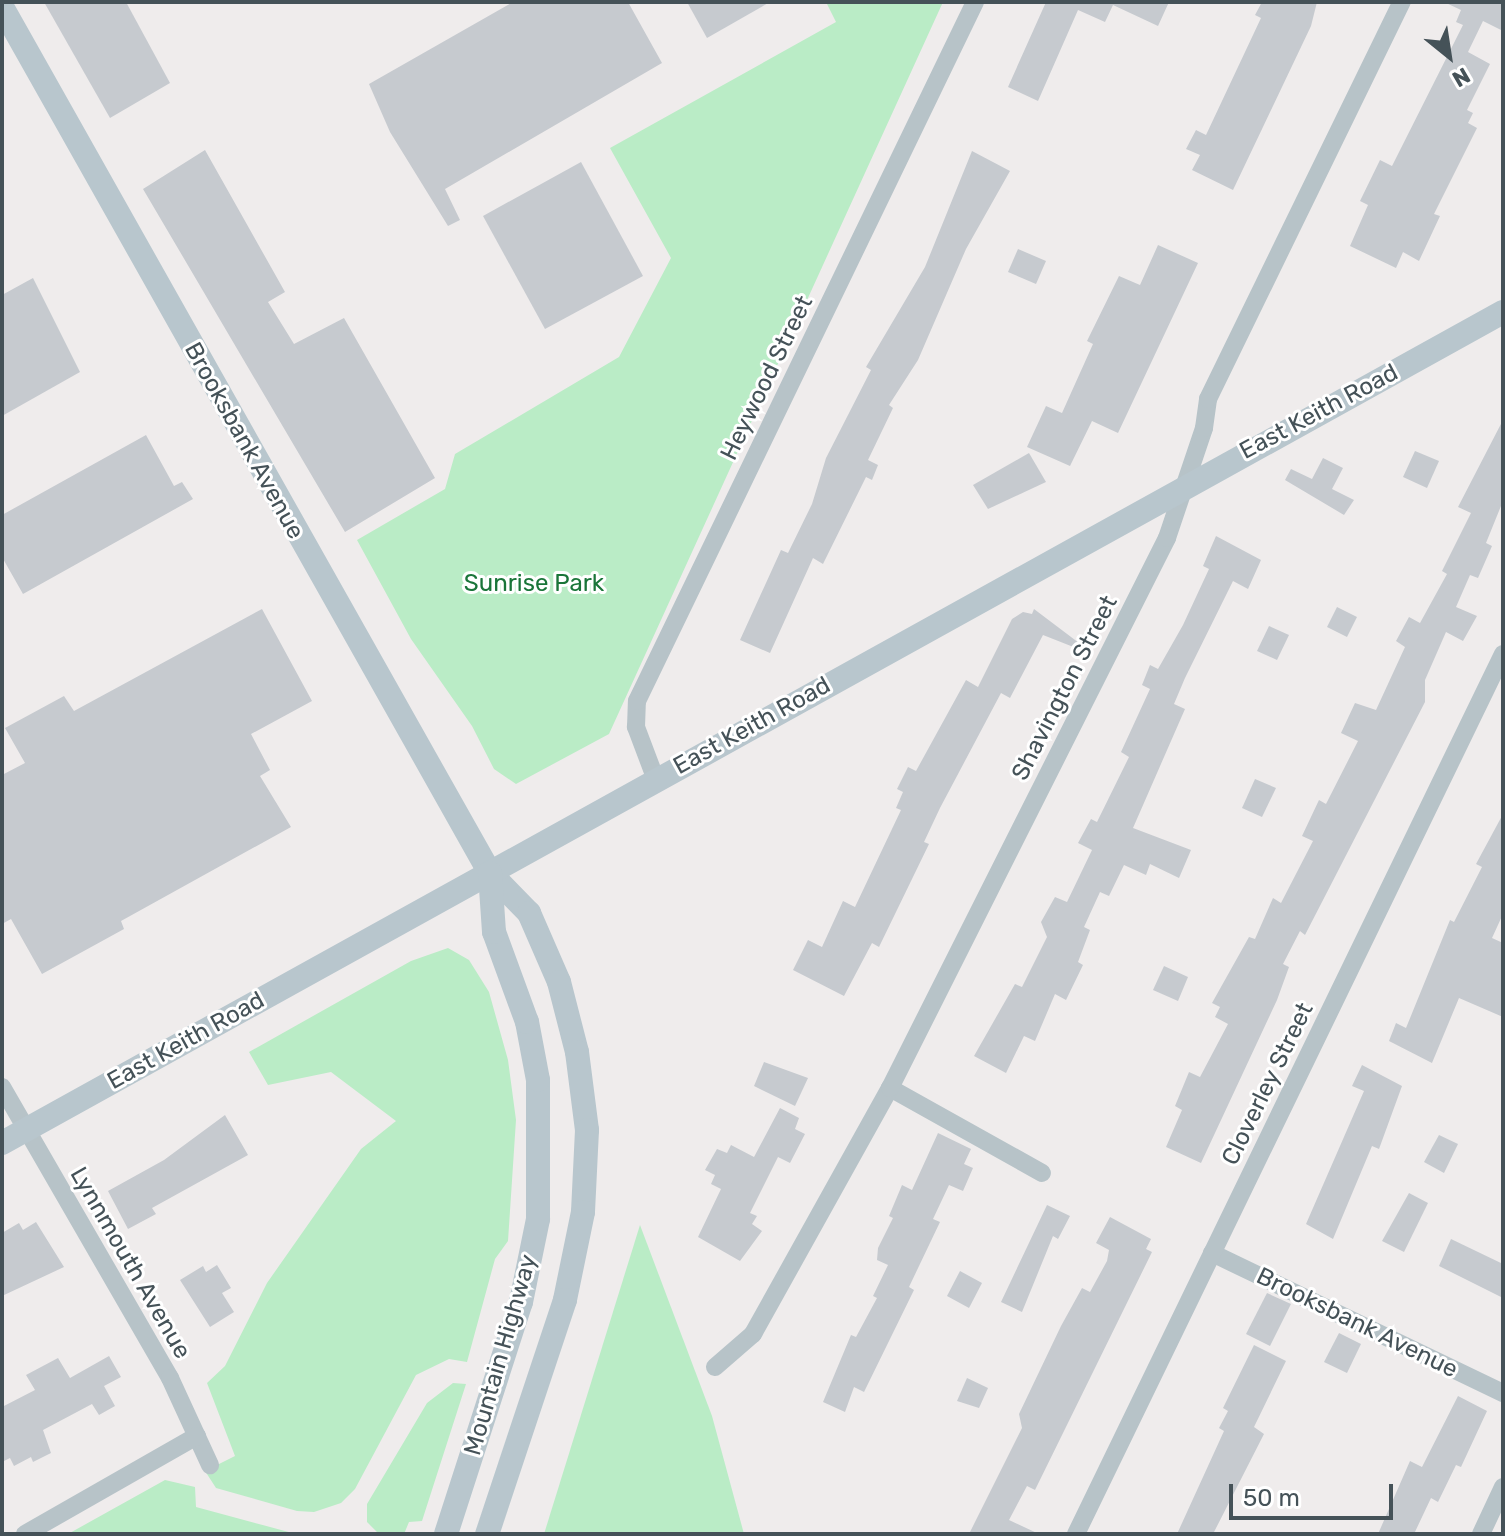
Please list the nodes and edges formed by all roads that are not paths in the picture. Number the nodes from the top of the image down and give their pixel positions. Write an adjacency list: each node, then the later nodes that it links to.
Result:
1 (975, 2): 7 (street, Heywood Street)
2 (1402, 2): 5 (street, Shavington Street)
3 (2, 7): 8 (main road, Brooksbank Avenue)
4 (1503, 312): 5 (main road, East Keith Road)
5 (1185, 484): 7 (main road, East Keith Road); 10 (street, Shavington Street)
6 (1503, 654): 14 (street, Cloverley Street)
7 (656, 780): 8 (main road, East Keith Road)
8 (490, 873): 11 (main road, East Keith Road); 21 (main road, Mountain Highway); 22 (main road, Mountain Highway)
9 (2, 1087): 11 (street, Lynnmouth Avenue)
10 (890, 1088): 13 (street); 15 (street, Shavington Street)
11 (25, 1130): 12 (main road, East Keith Road); 17 (street, Lynnmouth Avenue)
12 (2, 1143)
13 (1042, 1173)
14 (1212, 1253): 16 (street, Brooksbank Avenue); 23 (street, Cloverley Street)
15 (715, 1367)
16 (1503, 1393)
17 (197, 1436): 18 (street, Lynnmouth Avenue); 20 (street)
18 (210, 1465)
19 (1503, 1487): 24 (street)
20 (25, 1534)
21 (446, 1534)
22 (487, 1534)
23 (1076, 1534)
24 (1481, 1534)

